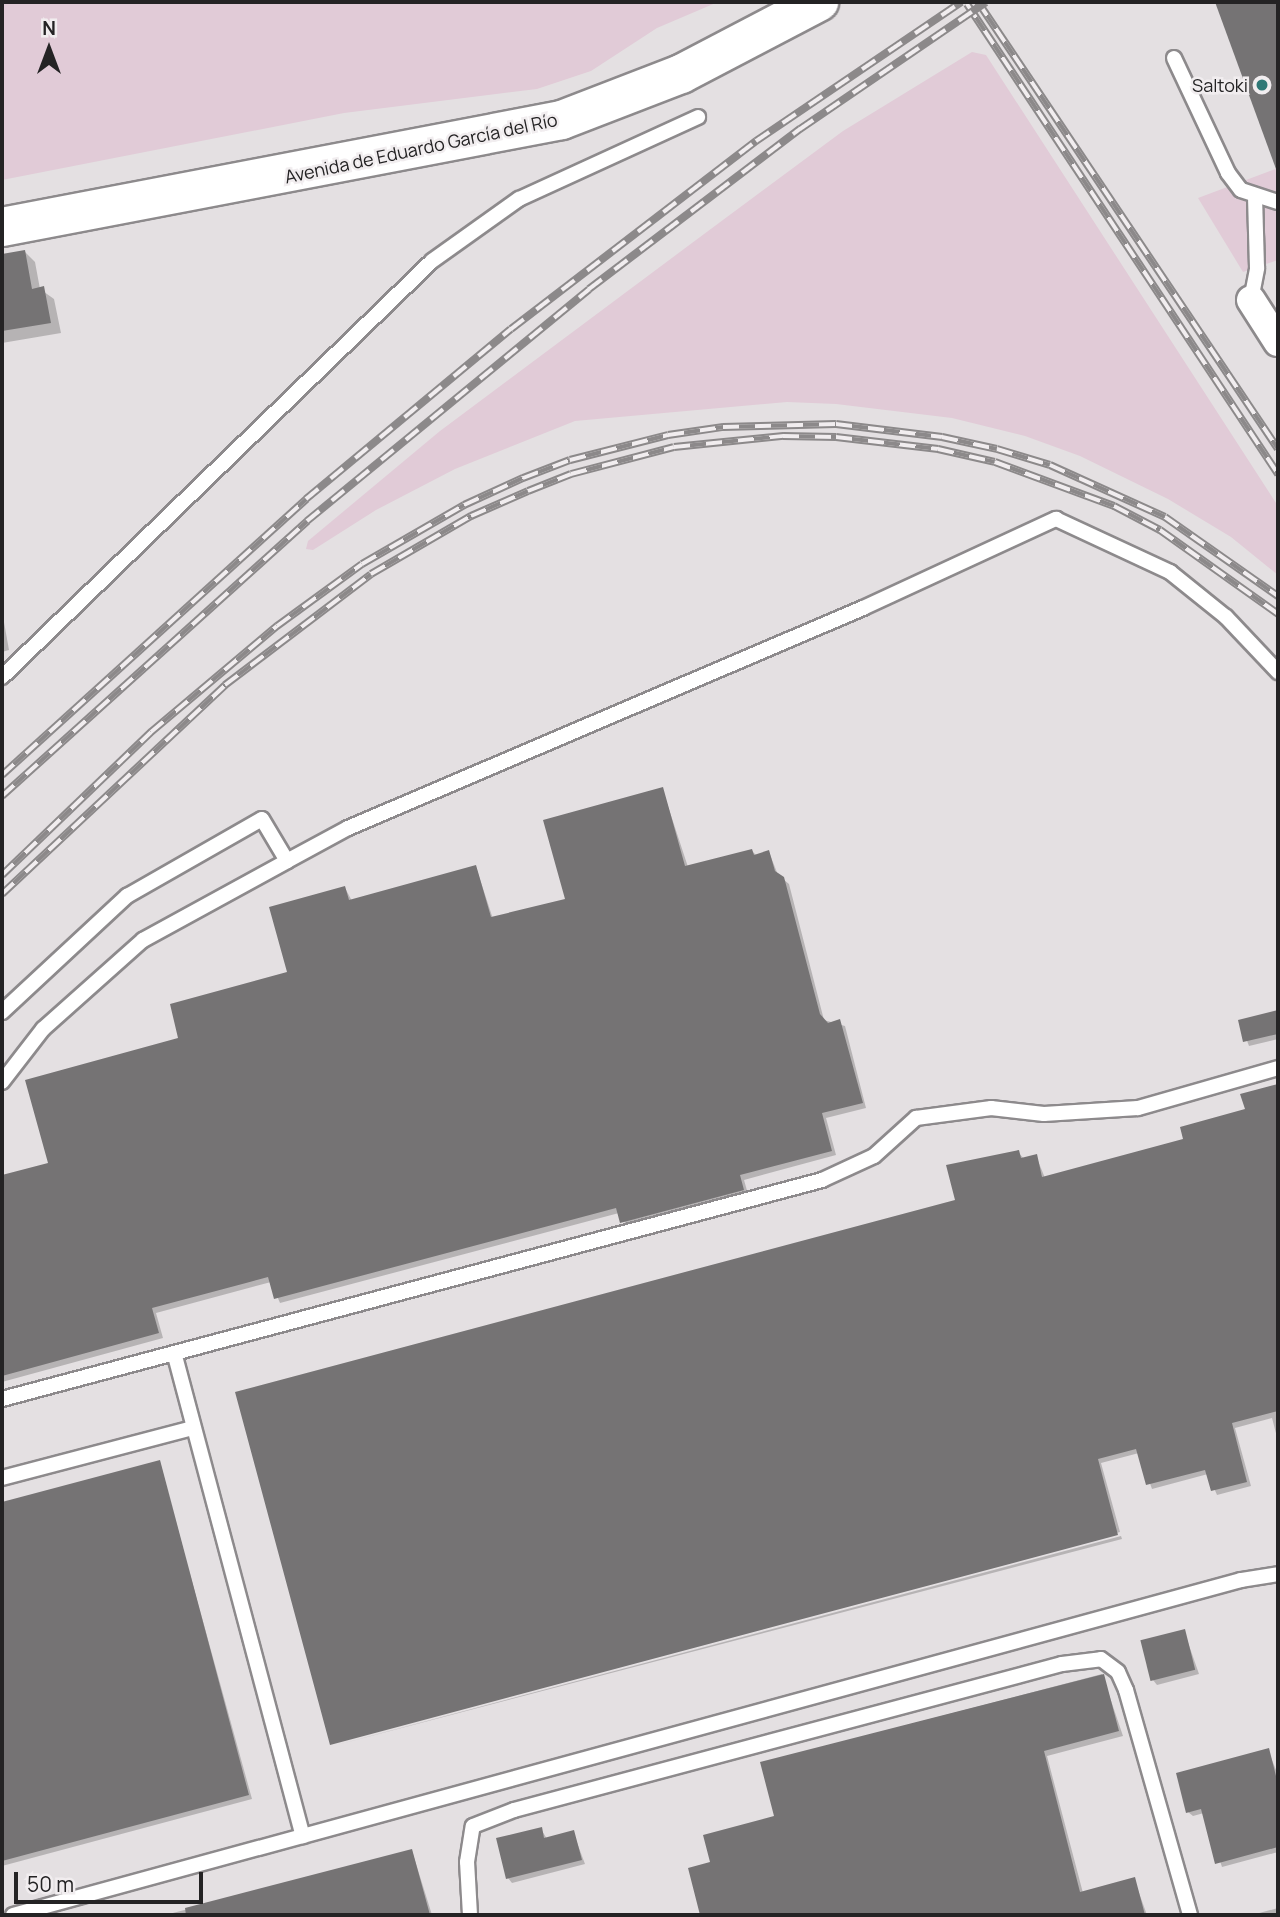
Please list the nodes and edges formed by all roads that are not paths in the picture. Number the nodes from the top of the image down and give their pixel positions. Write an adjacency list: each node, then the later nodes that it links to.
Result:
1 (819, 2): 6 (highway, Avenida de Eduardo García del Río)
2 (1174, 58): 4 (lane)
3 (698, 117): 10 (lane)
4 (1255, 198): 5 (lane); 7 (lane)
5 (1278, 202)
6 (2, 227)
7 (1251, 300): 8 (street)
8 (1278, 342)
9 (1278, 672): 11 (lane)
10 (2, 677)
11 (287, 861): 12 (lane); 14 (lane)
12 (2, 1012)
13 (1278, 1068): 15 (lane)
14 (2, 1082)
15 (175, 1356): 16 (lane); 17 (lane)
16 (2, 1399)
17 (193, 1428): 18 (lane); 20 (lane)
18 (2, 1478)
19 (1278, 1574): 20 (lane)
20 (303, 1836): 21 (lane)
21 (13, 1915)
22 (470, 1915): 23 (lane)
23 (1190, 1915)

